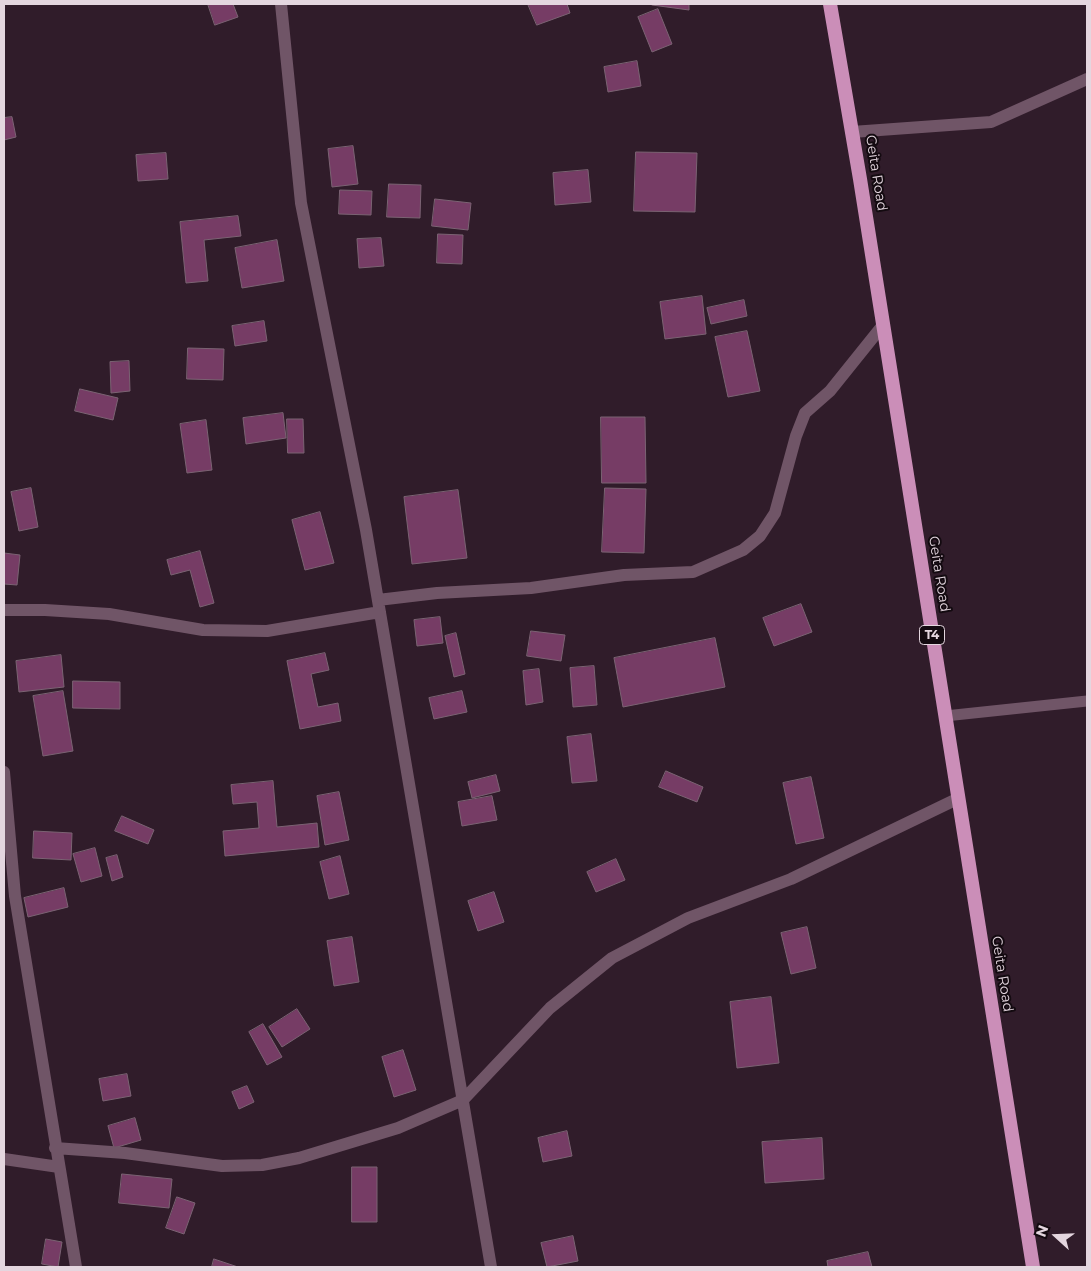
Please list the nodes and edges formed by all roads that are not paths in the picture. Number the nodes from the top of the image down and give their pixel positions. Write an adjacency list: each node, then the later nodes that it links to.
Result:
1 (281, 4): 6 (street)
2 (830, 4): 4 (highway, Geita Road / T4)
3 (1087, 79): 4 (street)
4 (852, 132): 5 (highway, Geita Road / T4)
5 (883, 324): 6 (street); 9 (highway, Geita Road / T4)
6 (379, 606): 7 (street); 12 (street)
7 (4, 610)
8 (1087, 701): 9 (lane)
9 (945, 716): 11 (highway, Geita Road / T4)
10 (4, 772): 13 (street)
11 (957, 799): 12 (street); 18 (highway, Geita Road / T4)
12 (463, 1100): 13 (street); 17 (street)
13 (55, 1148): 15 (street)
14 (4, 1159): 15 (street)
15 (59, 1167): 16 (street)
16 (76, 1267)
17 (491, 1267)
18 (1033, 1267)

